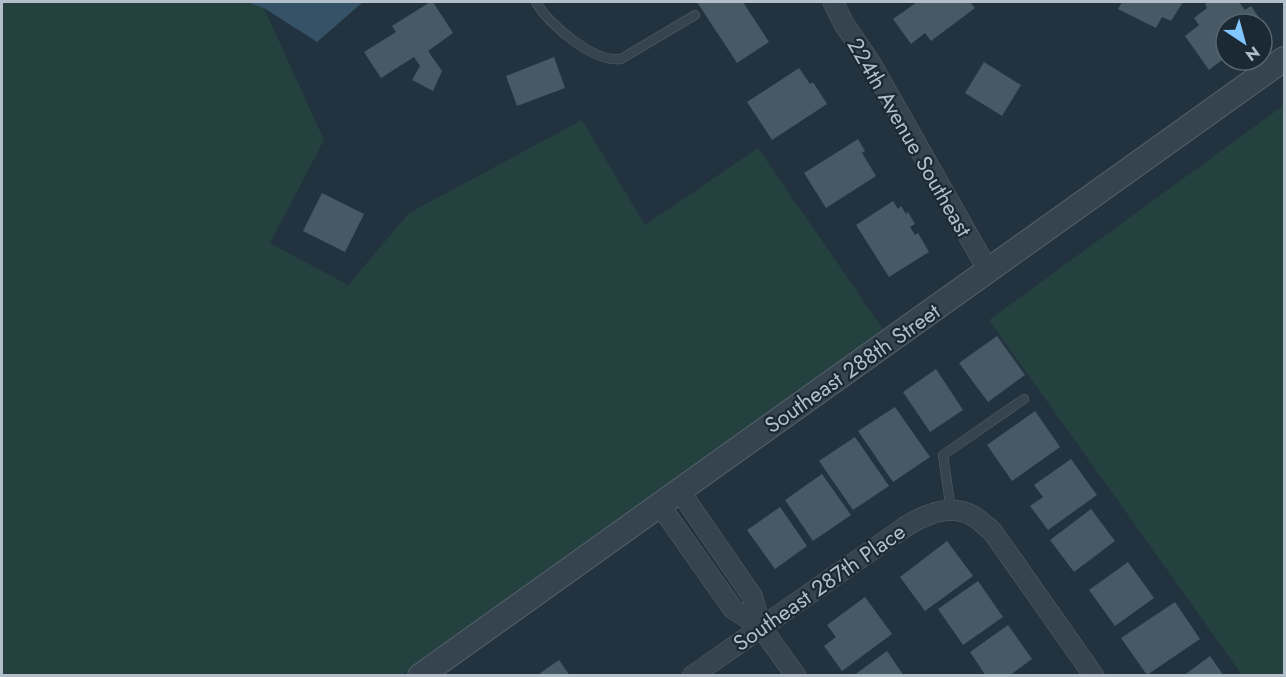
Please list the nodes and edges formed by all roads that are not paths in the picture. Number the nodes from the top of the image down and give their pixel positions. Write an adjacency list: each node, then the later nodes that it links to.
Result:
1 (536, 2): 3 (lane)
2 (833, 2): 5 (street, 224th Avenue Southeast)
3 (695, 15)
4 (1284, 59): 5 (street, Southeast 288th Street)
5 (988, 272): 7 (street, Southeast 288th Street)
6 (1024, 399): 9 (lane)
7 (679, 490): 8 (street, Southeast 288th Street); 10 (street)
8 (659, 504): 10 (street); 11 (street, Southeast 288th Street)
9 (951, 510): 10 (street, Southeast 287th Place); 14 (street)
10 (761, 627): 12 (street, Southeast 287th Place); 13 (street)
11 (420, 675)
12 (692, 675)
13 (795, 675)
14 (1094, 675)

